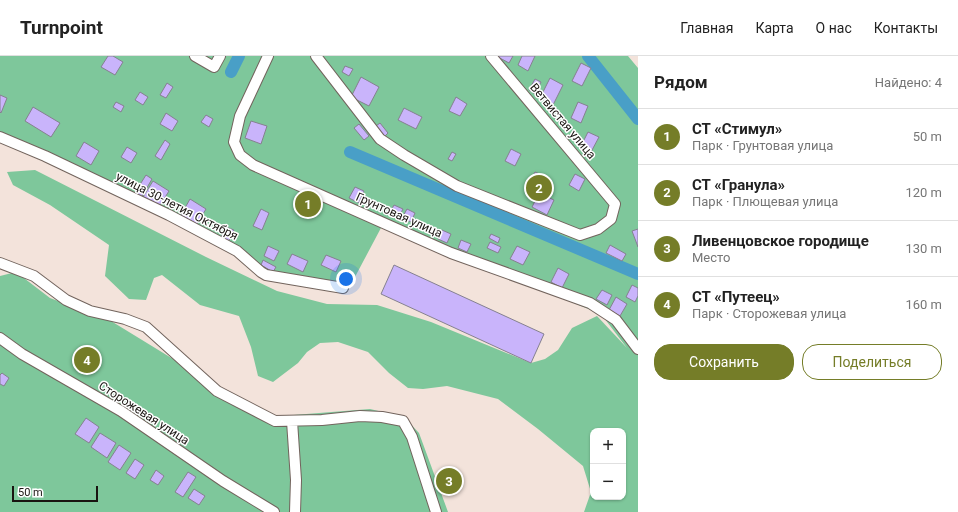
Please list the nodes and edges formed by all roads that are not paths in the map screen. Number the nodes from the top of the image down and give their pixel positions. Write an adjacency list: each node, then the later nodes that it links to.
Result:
1 (196, 56): 2 (street)
2 (220, 56)
3 (268, 56): 10 (street, Грунтовая улица)
4 (316, 56): 5 (street, Ветвистая улица)
5 (491, 56)
6 (0, 137): 8 (street, улица 30-летия Октября)
7 (3, 266): 11 (street)
8 (343, 288)
9 (0, 338): 12 (street, Сторожевая улица)
10 (638, 349)
11 (292, 422): 13 (street); 14 (street)
12 (274, 512)
13 (295, 512)
14 (436, 512)

